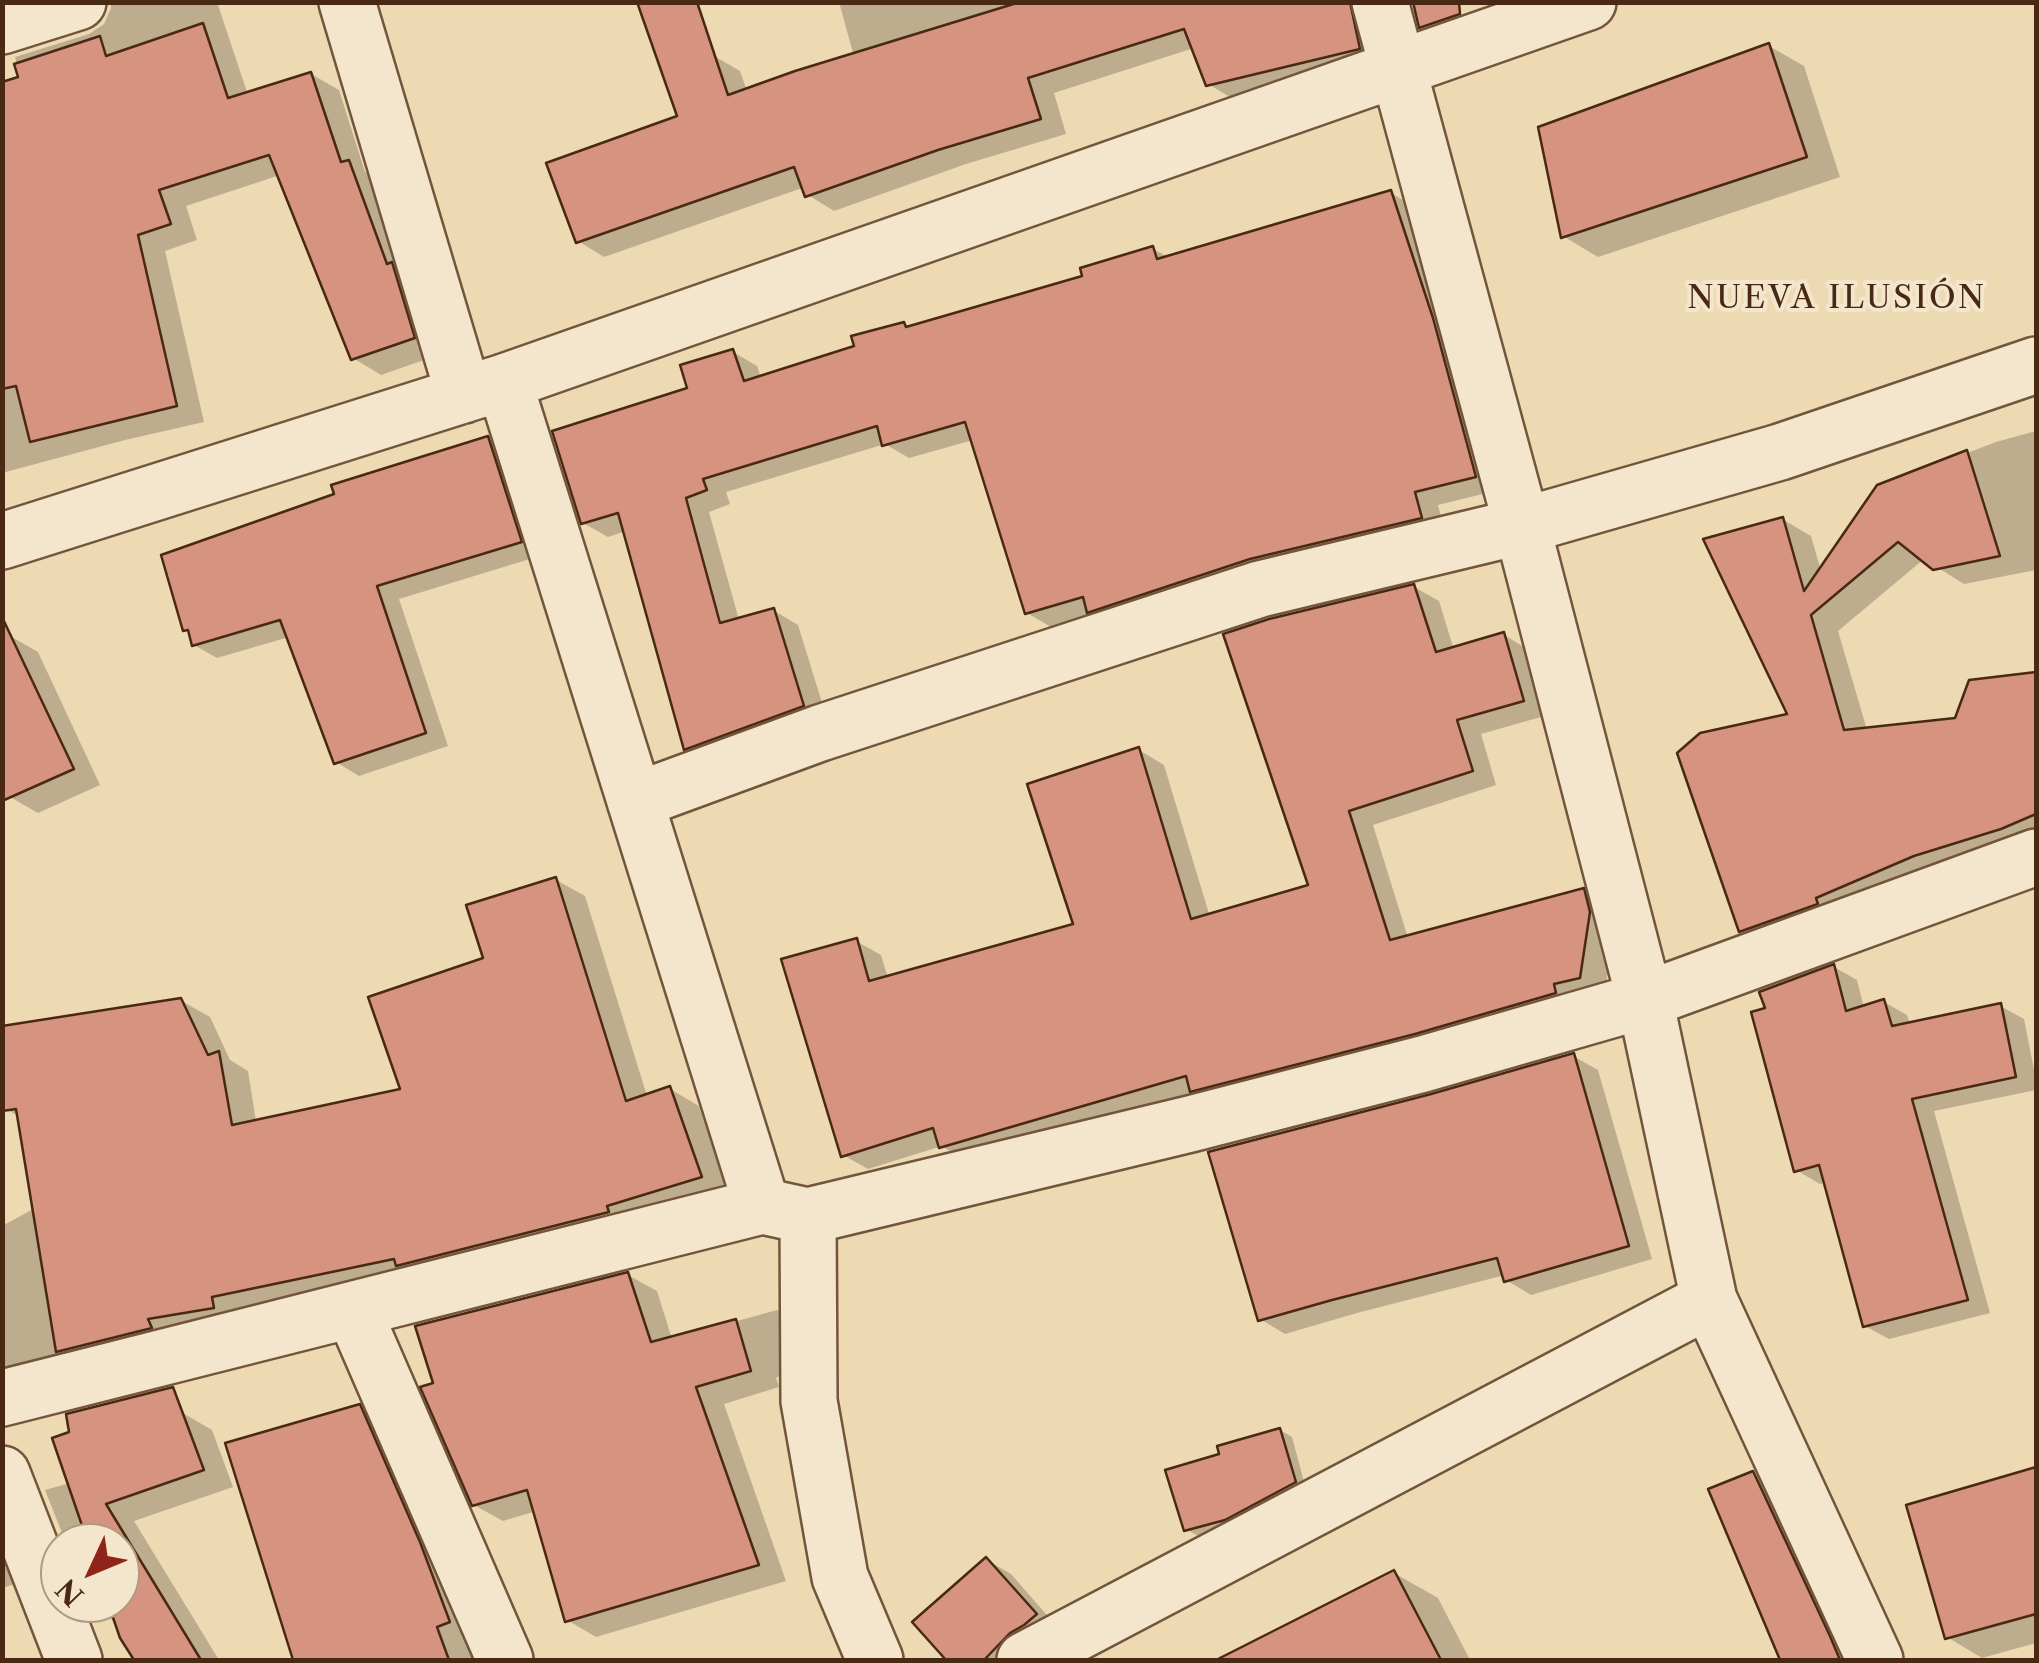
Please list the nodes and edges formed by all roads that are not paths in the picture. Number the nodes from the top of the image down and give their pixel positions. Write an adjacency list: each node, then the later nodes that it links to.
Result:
1 (78, 2): 5 (street)
2 (347, 2): 8 (street)
3 (1380, 2): 6 (street)
4 (1588, 2): 6 (street)
5 (2, 26)
6 (1398, 68): 8 (street); 9 (street)
7 (2036, 365): 9 (street)
8 (484, 389): 10 (street); 11 (street)
9 (1522, 526): 11 (street); 13 (street)
10 (2, 541)
11 (634, 801): 14 (street)
12 (2036, 857): 13 (street)
13 (1645, 1000): 14 (street); 15 (street)
14 (785, 1211): 16 (street); 21 (street)
15 (1709, 1300): 22 (street); 23 (street)
16 (353, 1310): 17 (street); 20 (street)
17 (2, 1398)
18 (2, 1474): 19 (street)
19 (74, 1660)
20 (505, 1660)
21 (876, 1660)
22 (1025, 1660)
23 (1876, 1660)

